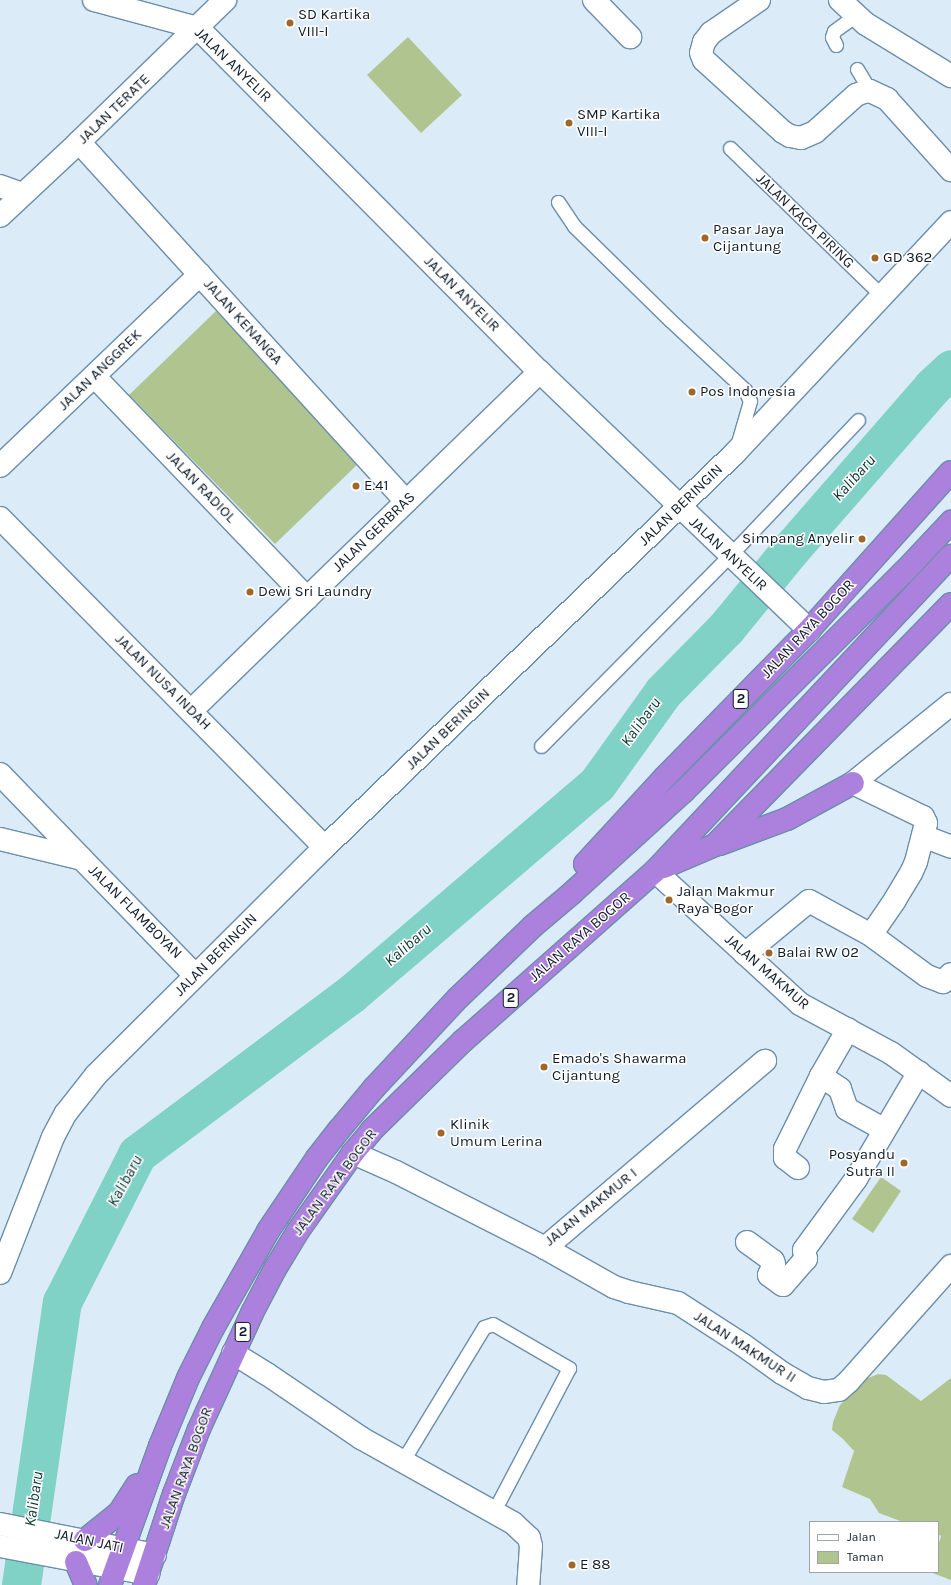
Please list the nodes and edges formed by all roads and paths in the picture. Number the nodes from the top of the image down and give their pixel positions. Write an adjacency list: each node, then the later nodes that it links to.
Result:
1 (94, 0): 7 (street, JALAN ANYELIR)
2 (225, 0): 7 (street, JALAN TERATE)
3 (594, 0): 8 (street)
4 (759, 0): 12 (street)
5 (840, 0): 6 (street)
6 (856, 15): 9 (lane); 11 (street)
7 (198, 28): 13 (street, JALAN TERATE); 23 (street, JALAN ANYELIR)
8 (630, 37)
9 (836, 45)
10 (857, 69): 12 (lane)
11 (951, 76)
12 (870, 91): 15 (street)
13 (79, 142): 17 (street, JALAN TERATE); 21 (street, JALAN KENANGA)
14 (730, 148): 22 (lane, JALAN KACA PIRING)
15 (951, 170)
16 (0, 186): 17 (street)
17 (22, 194): 19 (street, JALAN TERATE)
18 (558, 202): 26 (lane)
19 (0, 216)
20 (951, 222): 22 (street, JALAN BERINGIN)
21 (200, 274): 24 (street, JALAN ANGGREK); 29 (street, JALAN KENANGA)
22 (881, 295): 26 (street, JALAN BERINGIN)
23 (540, 372): 29 (street, JALAN GERBRAS); 30 (street, JALAN ANYELIR)
24 (94, 376): 27 (street, JALAN ANGGREK); 35 (street, JALAN RADIOL)
25 (858, 420): 33 (lane)
26 (735, 453): 30 (street, JALAN BERINGIN)
27 (0, 466)
28 (951, 472): 37 (highway, JALAN RAYA BOGOR / 2)
29 (406, 501): 35 (street, JALAN GERBRAS)
30 (680, 508): 33 (street, JALAN ANYELIR); 46 (street, JALAN BERINGIN)
31 (0, 518): 39 (street, JALAN NUSA INDAH)
32 (951, 522): 50 (highway, JALAN RAYA BOGOR / 2)
33 (730, 555): 37 (street, JALAN ANYELIR); 40 (lane)
34 (951, 556): 49 (highway, JALAN RAYA BOGOR / 2)
35 (307, 598): 39 (street, JALAN GERBRAS)
36 (951, 604): 45 (highway, JALAN RAYA BOGOR / 2)
37 (809, 630): 50 (highway, JALAN RAYA BOGOR / 2)
38 (951, 704): 42 (street)
39 (192, 710): 46 (street, JALAN NUSA INDAH)
40 (541, 746)
41 (0, 774): 48 (street)
42 (853, 783): 43 (street); 45 (highway)
43 (923, 836): 47 (street); 51 (street)
44 (0, 839): 48 (street, JALAN FLAMBOYAN)
45 (715, 845): 49 (highway, JALAN RAYA BOGOR / 2)
46 (325, 847): 54 (street, JALAN BERINGIN)
47 (951, 847)
48 (82, 859): 54 (street, JALAN FLAMBOYAN)
49 (661, 865): 52 (street, JALAN MAKMUR); 61 (highway, JALAN RAYA BOGOR / 2)
50 (533, 926): 68 (highway, JALAN RAYA BOGOR / 2)
51 (872, 935): 52 (street); 53 (street)
52 (745, 954): 55 (street, JALAN MAKMUR)
53 (951, 974)
54 (196, 975): 66 (street, JALAN BERINGIN)
55 (848, 1029): 57 (street, JALAN MAKMUR); 58 (street)
56 (765, 1061): 64 (street, JALAN MAKMUR I)
57 (919, 1072): 59 (street, JALAN MAKMUR); 60 (street)
58 (821, 1076): 60 (street); 62 (street)
59 (951, 1096)
60 (885, 1130): 63 (street)
61 (353, 1153): 64 (street, JALAN MAKMUR I); 67 (highway, JALAN RAYA BOGOR / 2)
62 (798, 1168)
63 (747, 1242)
64 (545, 1248): 65 (street, JALAN MAKMUR II)
65 (951, 1266)
66 (0, 1273)
67 (233, 1353): 69 (street); 76 (highway, JALAN RAYA BOGOR / 2)
68 (160, 1446): 72 (highway); 74 (highway, JALAN RAYA BOGOR / 2)
69 (402, 1462): 70 (street); 70 (lane)
70 (494, 1511): 79 (street)
71 (0, 1524): 72 (street, JALAN JATI)
72 (80, 1539): 74 (street, JALAN JATI)
73 (0, 1546): 75 (street, JALAN JATI)
74 (123, 1548): 76 (street, JALAN JATI); 77 (highway, JALAN RAYA BOGOR / 2)
75 (69, 1560): 77 (street, JALAN JATI); 78 (highway)
76 (149, 1572): 77 (street, JALAN JATI)
77 (113, 1577)
78 (86, 1585)
79 (528, 1585)

